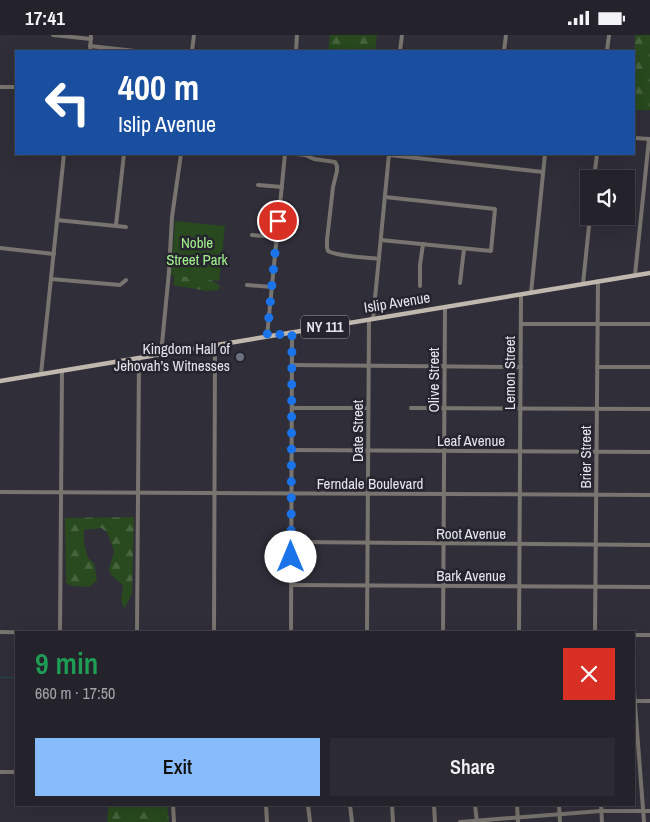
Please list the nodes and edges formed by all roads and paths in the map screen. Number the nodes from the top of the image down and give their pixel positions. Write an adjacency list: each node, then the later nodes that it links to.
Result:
1 (53, 35): 7 (street)
2 (194, 35): 10 (street)
3 (298, 35): 11 (street)
4 (402, 35): 12 (street)
5 (506, 35): 13 (street)
6 (609, 35): 14 (street)
7 (91, 37): 8 (street)
8 (90, 49): 9 (street)
9 (112, 50)
10 (192, 50)
11 (296, 50)
12 (400, 50)
13 (504, 50)
14 (607, 50)
15 (0, 87): 16 (street)
16 (15, 87)
17 (635, 138): 18 (street)
18 (650, 139): 46 (street)
19 (64, 155): 33 (street)
20 (124, 155): 34 (street)
21 (181, 155): 65 (street)
22 (286, 155): 31 (street)
23 (305, 155): 44 (street)
24 (389, 155): 32 (street, Date Street)
25 (398, 155): 29 (street)
26 (545, 155): 29 (street)
27 (597, 155): 28 (street)
28 (595, 170)
29 (543, 172): 55 (street)
30 (258, 185): 31 (street)
31 (282, 187): 38 (street)
32 (385, 197): 39 (street, Date Street); 42 (street)
33 (57, 219): 34 (street); 43 (street)
34 (116, 225): 36 (street)
35 (589, 225): 51 (street)
36 (126, 227)
37 (252, 235): 38 (street)
38 (277, 237): 54 (street)
39 (381, 239): 40 (street); 44 (street, Date Street)
40 (423, 245): 42 (street); 53 (street)
41 (0, 248): 43 (street)
42 (464, 249): 50 (street)
43 (54, 254): 47 (street)
44 (379, 259): 58 (street, Date Street)
45 (650, 273): 46 (main road, Islip Avenue / NY 111)
46 (635, 275): 49 (main road, Islip Avenue / NY 111)
47 (51, 279): 48 (street); 74 (street)
48 (126, 280)
49 (598, 281): 51 (main road, Islip Avenue / NY 111); 60 (street, Brier Street)
50 (460, 283)
51 (583, 284): 55 (main road, Islip Avenue / NY 111)
52 (247, 285): 54 (street)
53 (420, 286)
54 (272, 287): 63 (street)
55 (531, 293): 56 (main road, Islip Avenue / NY 111)
56 (521, 295): 57 (main road, Islip Avenue / NY 111); 59 (street, Lemon Street)
57 (445, 307): 58 (main road, Islip Avenue / NY 111); 69 (street, Olive Street)
58 (371, 320): 62 (main road, Islip Avenue / NY 111); 68 (street, Date Street)
59 (521, 324): 60 (street); 70 (street, Lemon Street)
60 (597, 324): 61 (street); 71 (street, Brier Street)
61 (650, 325)
62 (292, 332): 63 (main road, Islip Avenue / NY 111); 67 (street)
63 (267, 337): 64 (main road, Islip Avenue / NY 111)
64 (215, 345): 65 (main road, Islip Avenue / NY 111); 92 (street)
65 (161, 354): 66 (main road, Islip Avenue / NY 111)
66 (139, 358): 73 (main road, Islip Avenue / NY 111); 91 (street)
67 (292, 365): 68 (street); 76 (street)
68 (368, 366): 69 (street); 77 (street, Date Street)
69 (445, 366): 70 (street); 79 (street, Olive Street)
70 (521, 367): 80 (street, Lemon Street)
71 (597, 367): 72 (street); 81 (street, Brier Street)
72 (650, 367)
73 (62, 371): 74 (main road, Islip Avenue / NY 111); 90 (street)
74 (41, 374): 75 (main road, Islip Avenue / NY 111)
75 (0, 381)
76 (292, 407): 77 (street); 83 (street)
77 (368, 408): 84 (street, Date Street)
78 (411, 408): 79 (street)
79 (444, 409): 80 (street); 85 (street, Olive Street)
80 (520, 409): 81 (street); 86 (street, Lemon Street)
81 (597, 409): 82 (street); 87 (street, Brier Street)
82 (650, 409)
83 (292, 450): 84 (street, Leaf Avenue); 93 (street)
84 (368, 451): 85 (street, Leaf Avenue); 94 (street, Date Street)
85 (444, 451): 86 (street, Leaf Avenue); 95 (street, Olive Street)
86 (520, 452): 87 (street, Leaf Avenue); 96 (street, Lemon Street)
87 (597, 452): 88 (street, Leaf Avenue); 97 (street, Brier Street)
88 (650, 452)
89 (0, 492): 90 (street, Ferndale Boulevard)
90 (61, 492): 91 (street, Ferndale Boulevard); 111 (street)
91 (138, 493): 92 (street, Ferndale Boulevard); 112 (street)
92 (214, 493): 93 (street, Ferndale Boulevard); 113 (street)
93 (291, 494): 94 (street, Ferndale Boulevard); 99 (street)
94 (368, 494): 95 (street, Ferndale Boulevard); 100 (street, Date Street)
95 (444, 495): 96 (street, Ferndale Boulevard); 101 (street, Olive Street)
96 (520, 495): 97 (street, Ferndale Boulevard); 102 (street, Lemon Street)
97 (596, 495): 98 (street, Ferndale Boulevard); 103 (street, Brier Street)
98 (650, 495)
99 (291, 542): 100 (street, Root Avenue); 105 (street)
100 (368, 543): 101 (street, Root Avenue); 106 (street, Date Street)
101 (444, 544): 102 (street, Root Avenue); 107 (street, Olive Street)
102 (520, 544): 103 (street, Root Avenue); 108 (street, Lemon Street)
103 (596, 545): 104 (street, Root Avenue); 109 (street, Brier Street)
104 (650, 545)
105 (291, 585): 106 (street, Bark Avenue); 114 (street)
106 (367, 586): 107 (street, Bark Avenue); 115 (street, Date Street)
107 (444, 586): 108 (street, Bark Avenue); 116 (street, Olive Street)
108 (520, 587): 109 (street, Bark Avenue); 117 (street, Lemon Street)
109 (596, 587): 110 (street, Bark Avenue); 118 (street, Brier Street)
110 (650, 587)
111 (60, 631)
112 (137, 631)
113 (214, 631)
114 (290, 631)
115 (367, 631)
116 (443, 631)
117 (519, 631)
118 (596, 631)
119 (0, 632): 120 (street)
120 (15, 632)
121 (635, 635): 122 (street)
122 (650, 635)
123 (635, 701): 124 (street); 138 (street)
124 (650, 701)
125 (0, 772): 126 (street)
126 (15, 772)
127 (173, 806): 143 (street)
128 (266, 806): 144 (street)
129 (308, 806): 145 (street)
130 (350, 806): 146 (street)
131 (392, 806): 147 (street)
132 (434, 806): 148 (street)
133 (475, 806): 142 (street)
134 (517, 806): 141 (street)
135 (559, 806): 140 (street)
136 (601, 806): 137 (street)
137 (601, 811): 138 (street); 140 (street); 151 (street)
138 (643, 811): 139 (street); 152 (street)
139 (650, 811)
140 (560, 814): 141 (street); 150 (street)
141 (518, 820): 142 (street)
142 (477, 821): 149 (street)
143 (174, 822)
144 (268, 822)
145 (310, 822)
146 (352, 822)
147 (393, 822)
148 (435, 822)
149 (460, 822)
150 (560, 822)
151 (602, 822)
152 (644, 822)

